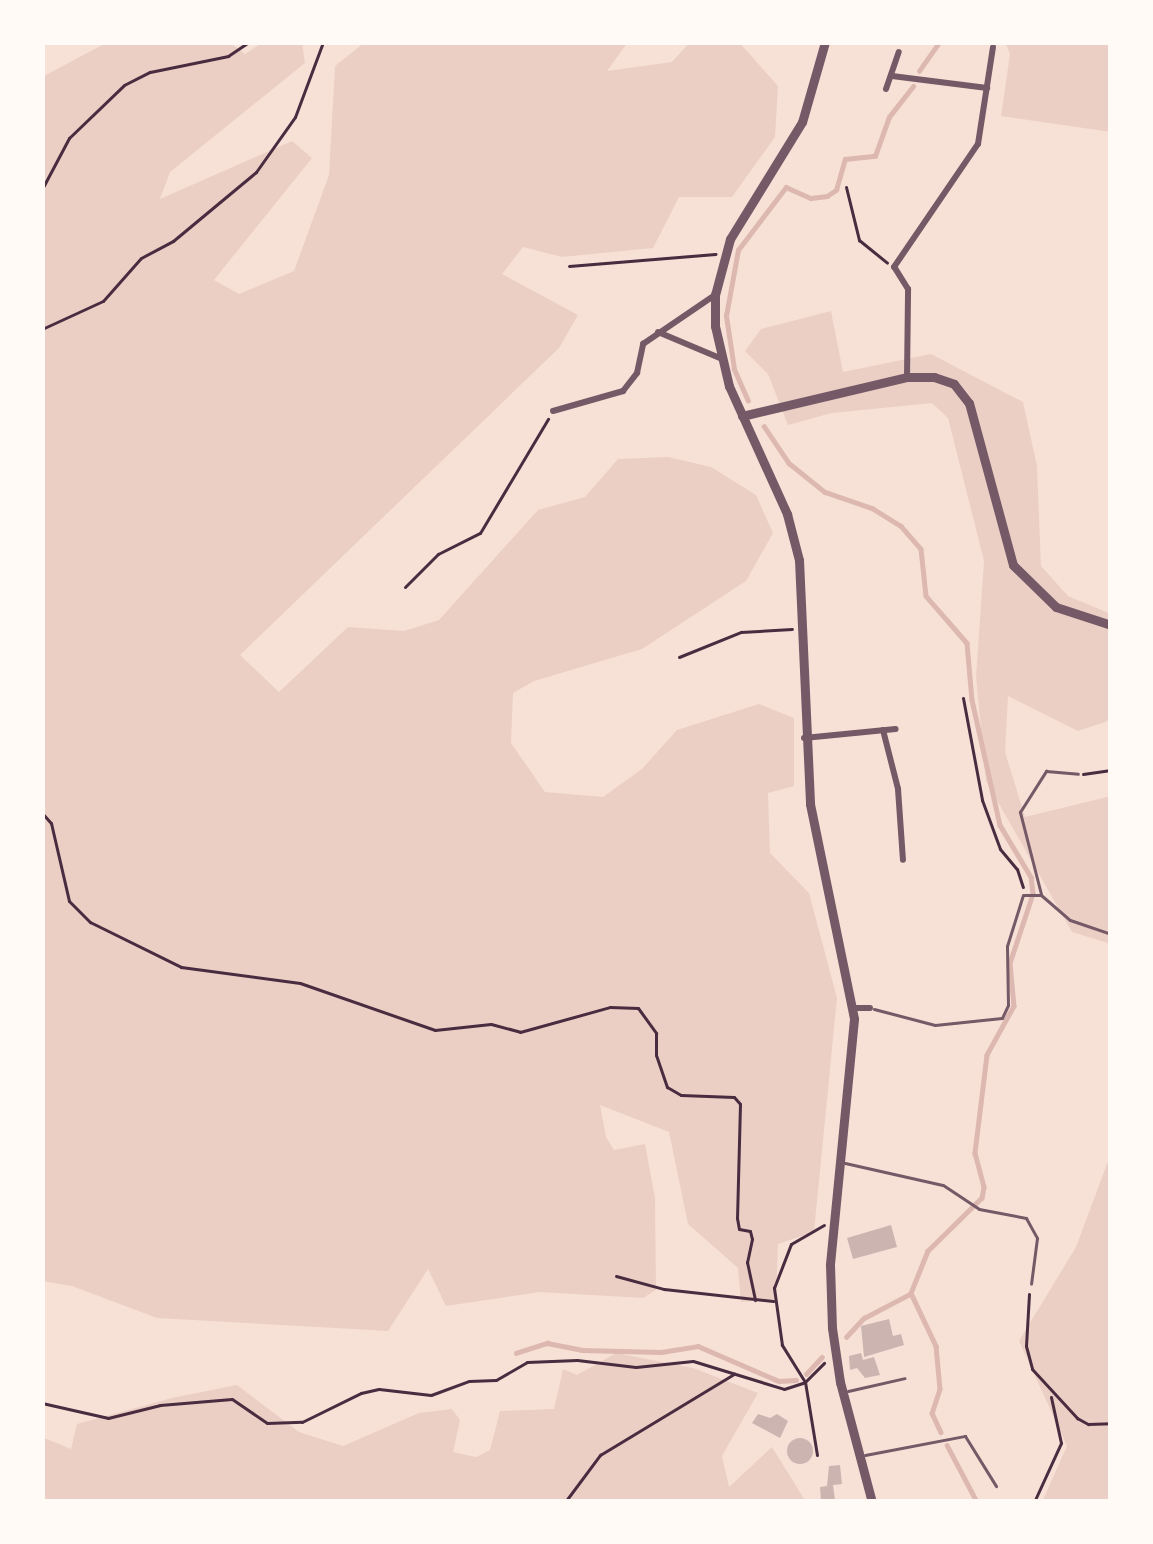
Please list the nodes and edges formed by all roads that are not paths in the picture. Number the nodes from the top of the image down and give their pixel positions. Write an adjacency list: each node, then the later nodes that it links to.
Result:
1 (825, 42): 7 (street)
2 (993, 47): 6 (street)
3 (899, 52): 4 (street)
4 (892, 76): 5 (street); 6 (street)
5 (886, 88)
6 (987, 88): 10 (street)
7 (715, 295): 8 (street); 9 (street)
8 (658, 332): 9 (street); 11 (street)
9 (720, 358): 12 (street)
10 (908, 377): 12 (street); 13 (street)
11 (553, 411)
12 (742, 416): 16 (street)
13 (1111, 625)
14 (896, 729): 15 (street)
15 (883, 730): 16 (street); 18 (street)
16 (804, 737): 21 (street)
17 (1078, 774): 19 (lane)
18 (903, 860)
19 (1039, 895): 20 (lane); 22 (lane)
20 (1111, 934)
21 (853, 1008): 22 (street); 23 (street)
22 (869, 1008)
23 (843, 1162): 24 (lane); 26 (street)
24 (1030, 1284)
25 (904, 1378): 26 (lane)
26 (842, 1392): 27 (street)
27 (857, 1456): 28 (lane); 29 (street)
28 (996, 1486)
29 (872, 1502)

